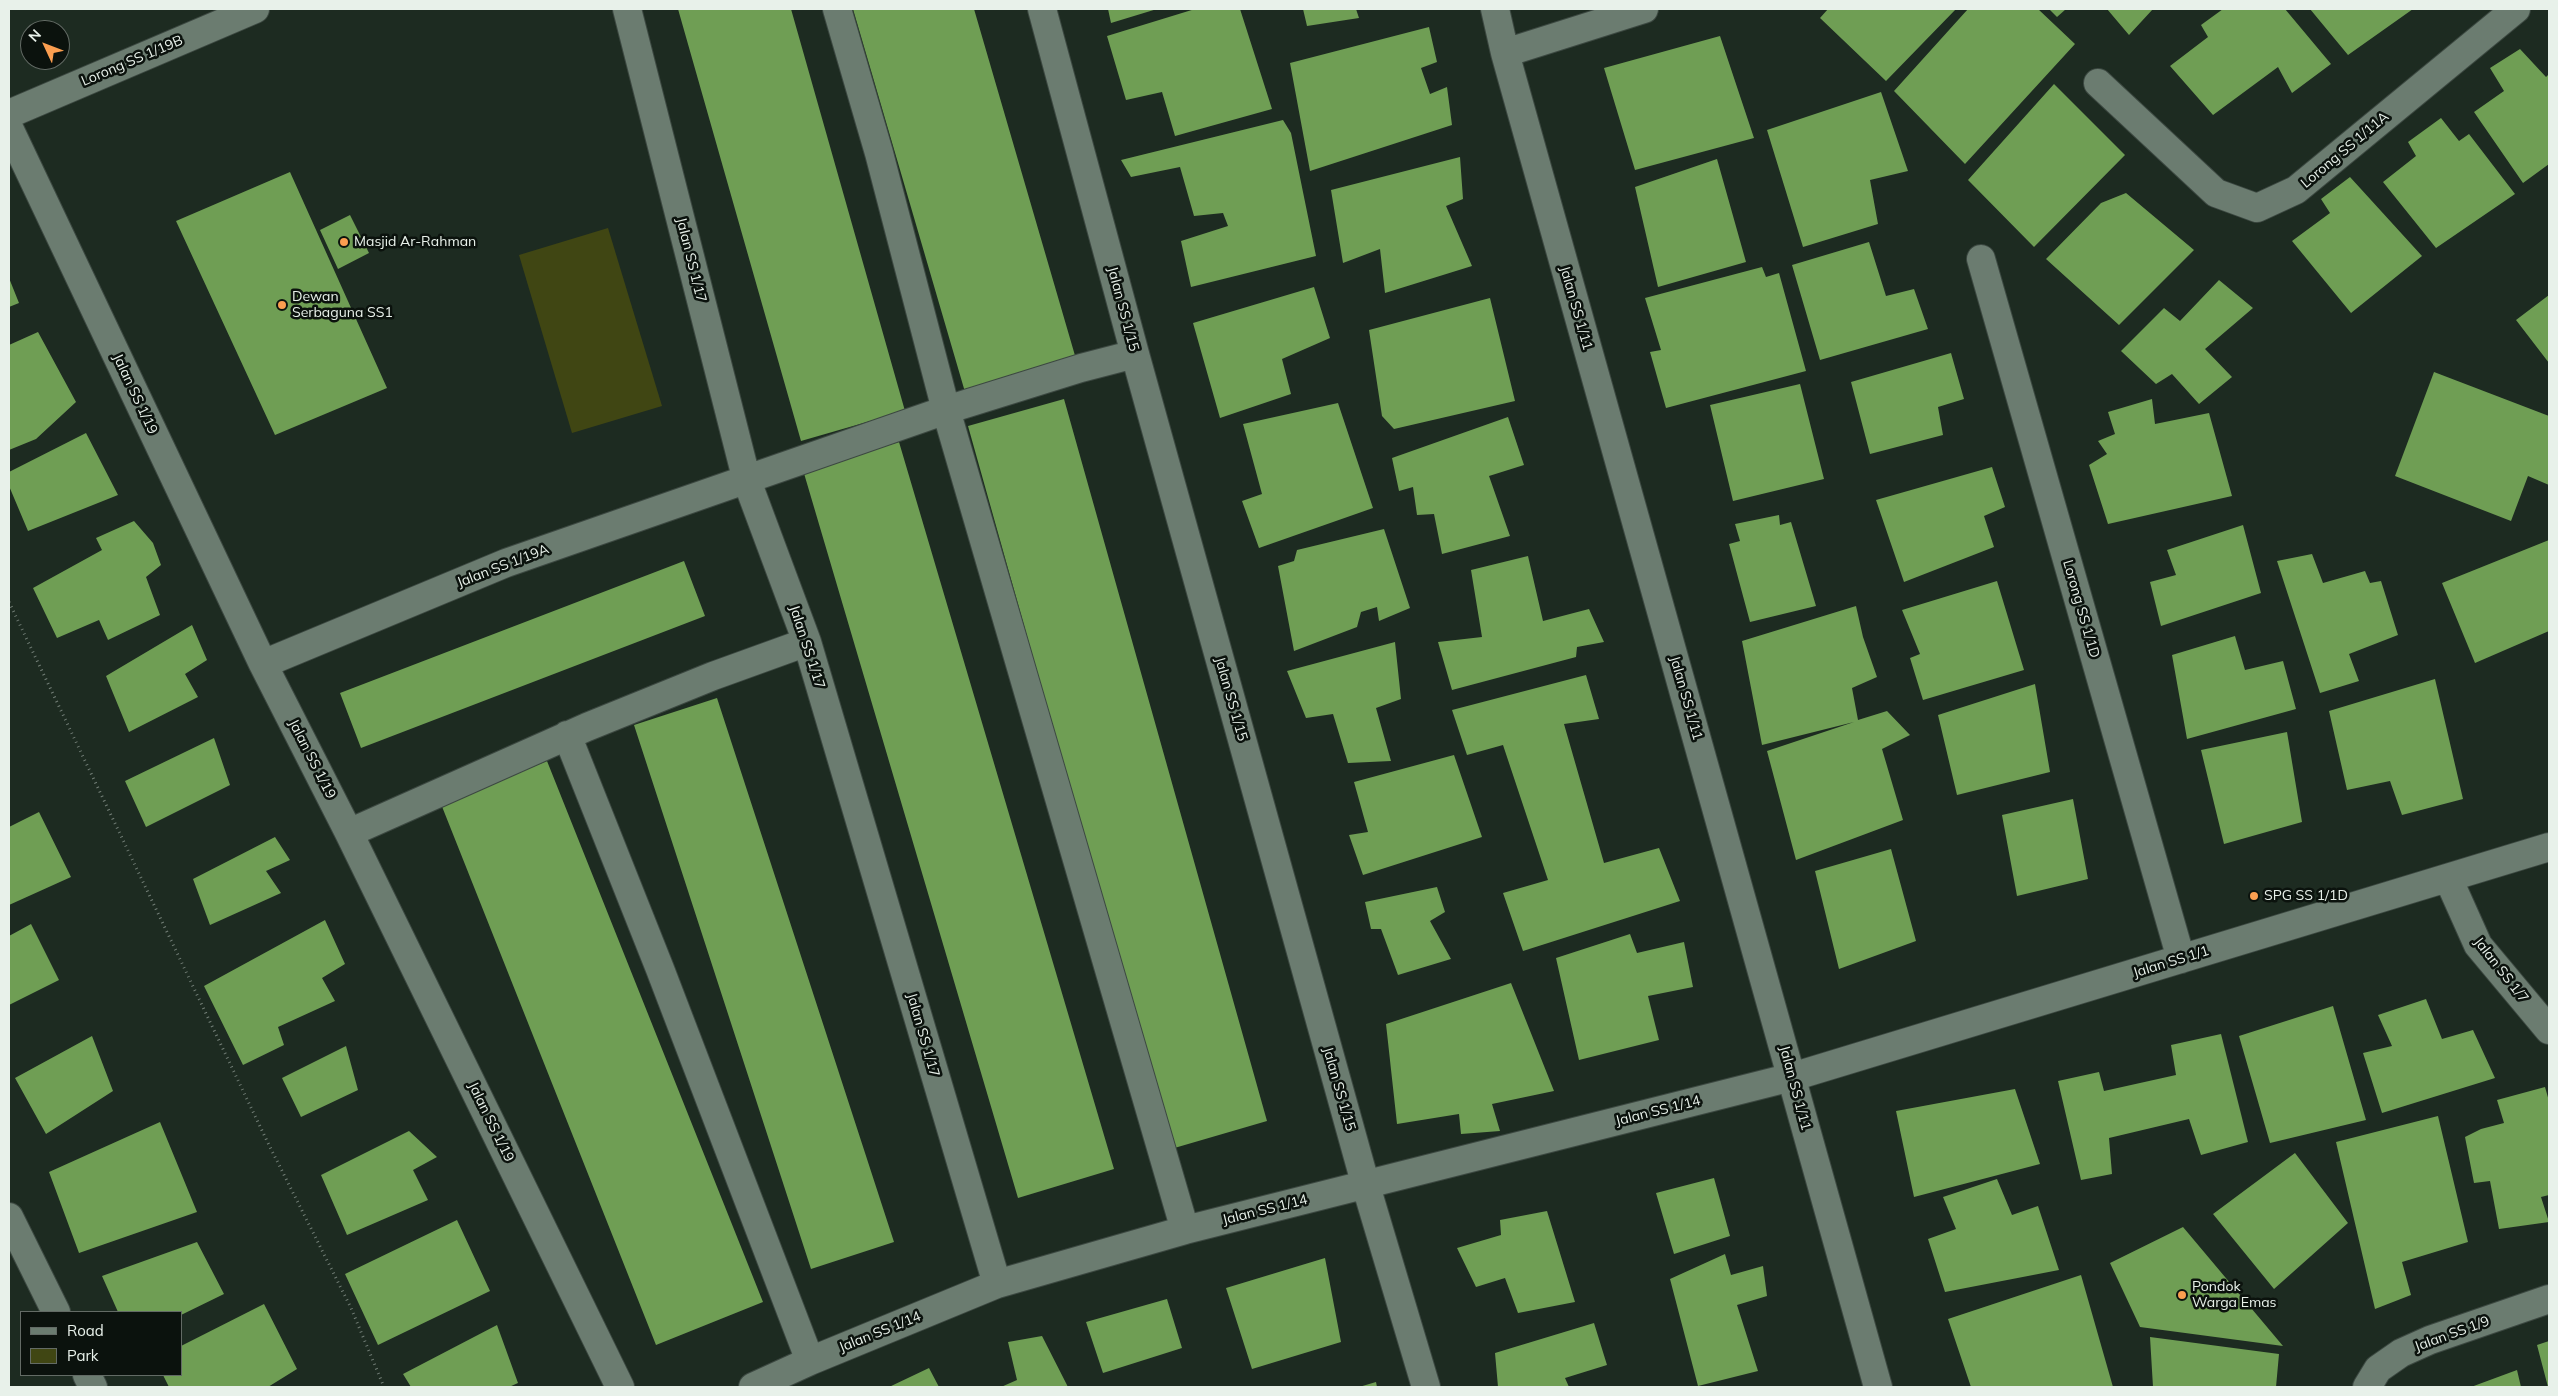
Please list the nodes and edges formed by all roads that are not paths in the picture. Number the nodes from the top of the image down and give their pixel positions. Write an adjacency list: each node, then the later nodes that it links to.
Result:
1 (255, 9): 10 (street, Lorong SS 1/19B)
2 (628, 9): 15 (street, Jalan SS 1/17)
3 (837, 9): 14 (street)
4 (1042, 9): 13 (street, Jalan SS 1/15)
5 (1494, 9): 8 (street, Jalan SS 1/11)
6 (1644, 9): 8 (street)
7 (2516, 9): 9 (street, Lorong SS 1/11A)
8 (1505, 53): 24 (street, Jalan SS 1/11)
9 (2098, 83)
10 (9, 114)
11 (9, 128): 17 (street, Jalan SS 1/19)
12 (1981, 259): 22 (street, Lorong SS 1/1D)
13 (1135, 354): 14 (street, Jalan SS 1/19A); 25 (street, Jalan SS 1/15)
14 (946, 410): 15 (street, Jalan SS 1/19A); 27 (street)
15 (747, 480): 16 (street, Jalan SS 1/17); 17 (street, Jalan SS 1/19A)
16 (807, 642): 18 (street); 28 (street, Jalan SS 1/17)
17 (263, 664): 19 (street, Jalan SS 1/19)
18 (567, 736): 19 (street); 31 (street)
19 (349, 833): 32 (street, Jalan SS 1/19)
20 (2549, 847): 21 (street, Jalan SS 1/1)
21 (2448, 878): 22 (street, Jalan SS 1/1); 23 (street, Jalan SS 1/7)
22 (2181, 959): 24 (street, Jalan SS 1/1)
23 (2549, 1030)
24 (1792, 1077): 25 (street, Jalan SS 1/14); 35 (street, Jalan SS 1/11)
25 (1366, 1186): 27 (street, Jalan SS 1/14); 34 (street, Jalan SS 1/15)
26 (9, 1218): 30 (street)
27 (1185, 1230): 28 (street, Jalan SS 1/14)
28 (997, 1284): 31 (street, Jalan SS 1/14)
29 (2549, 1299): 36 (street, Jalan SS 1/9)
30 (56, 1311)
31 (810, 1361): 33 (street, Jalan SS 1/14)
32 (620, 1387)
33 (753, 1387)
34 (1426, 1387)
35 (1878, 1387)
36 (2367, 1387)

